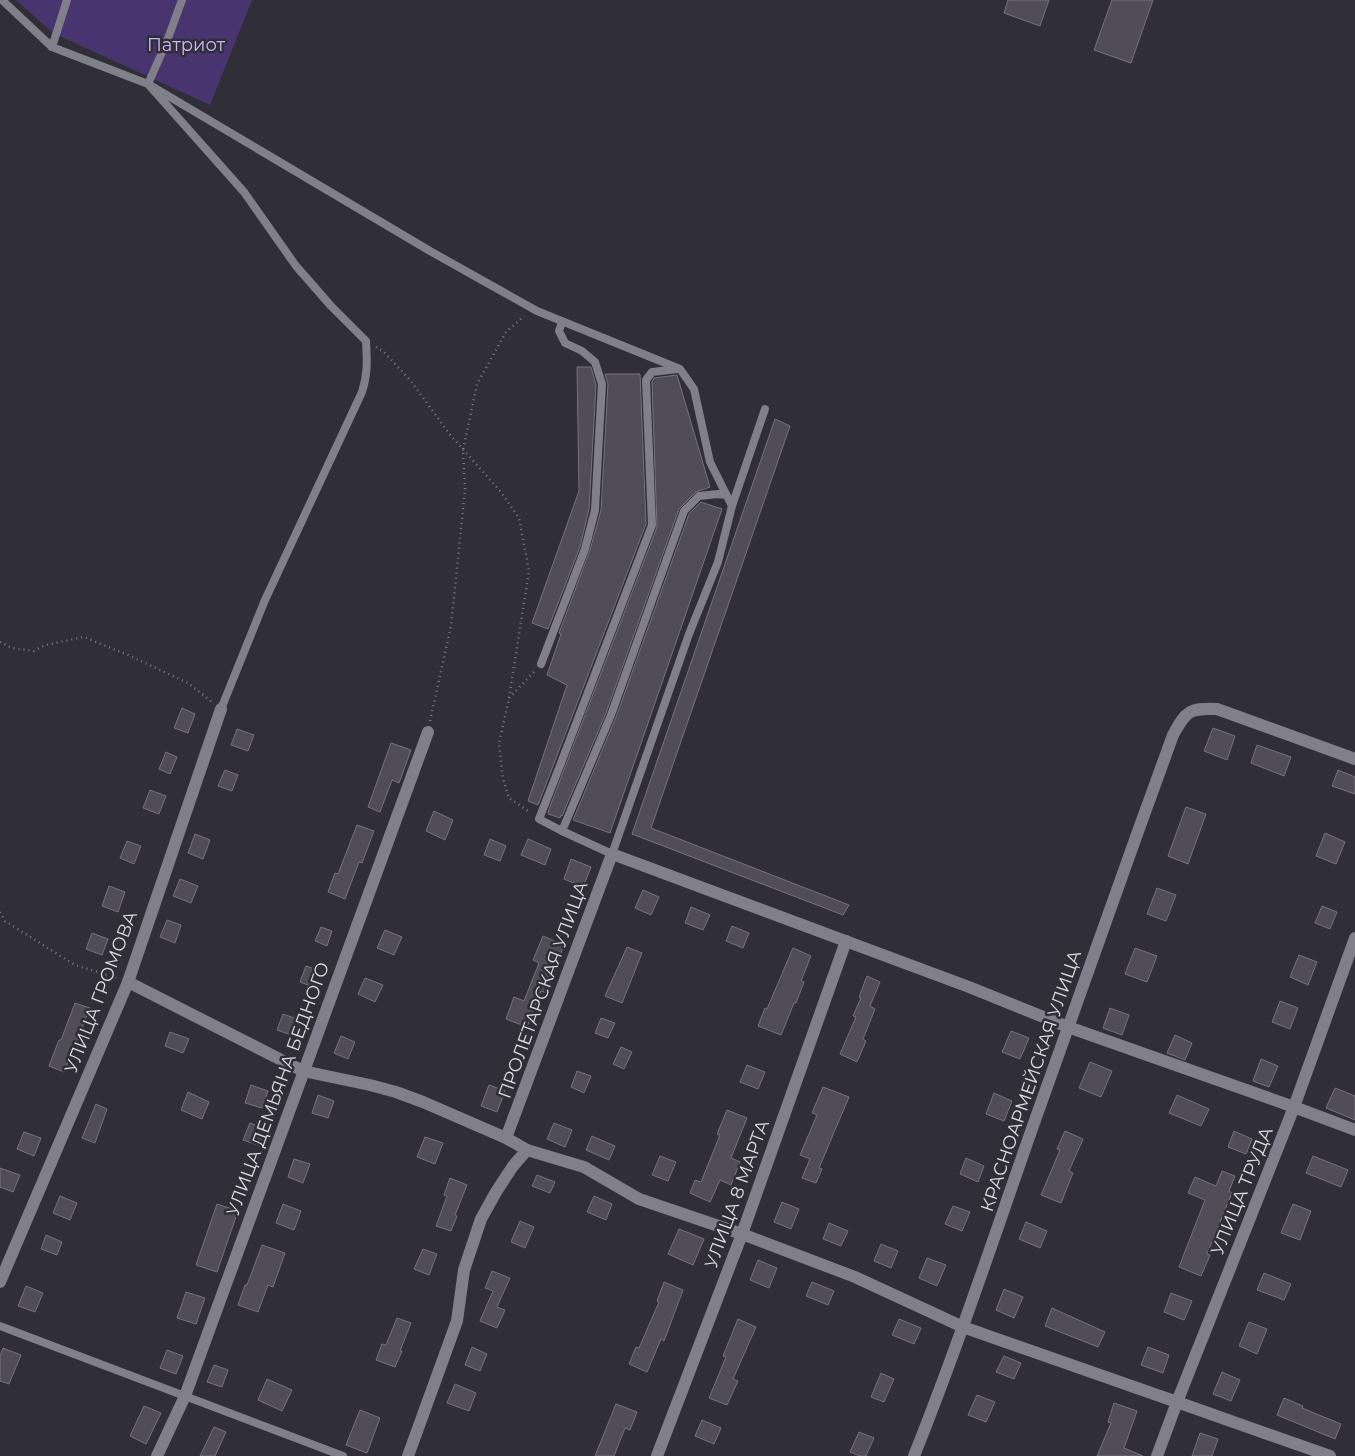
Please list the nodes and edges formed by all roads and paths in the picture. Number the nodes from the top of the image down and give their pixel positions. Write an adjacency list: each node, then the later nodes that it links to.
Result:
1 (2, 0): 4 (lane)
2 (67, 0): 4 (lane)
3 (182, 0): 5 (lane)
4 (52, 47): 5 (lane)
5 (148, 84): 6 (lane); 8 (lane)
6 (533, 309): 7 (lane); 11 (path)
7 (562, 322): 9 (lane); 15 (lane)
8 (366, 341): 11 (path); 17 (lane)
9 (680, 369): 12 (lane); 20 (lane)
10 (765, 409): 13 (lane)
11 (463, 450): 16 (path); 18 (path)
12 (726, 494): 13 (lane); 21 (lane)
13 (732, 506): 22 (lane)
14 (0, 642): 17 (path)
15 (541, 664): 16 (path)
16 (509, 698): 20 (path)
17 (221, 709): 26 (street, УЛИЦА ГРОМОВА)
18 (428, 732): 28 (street, УЛИЦА ДЕМЬЯНА БЕДНОГО)
19 (1355, 759): 27 (street, КРАСНОАРМЕЙСКАЯ УЛИЦА)
20 (539, 819): 21 (lane)
21 (562, 831): 22 (lane)
22 (612, 854): 25 (street); 31 (street, ПРОЛЕТАРСКАЯ УЛИЦА)
23 (0, 912): 26 (path)
24 (1355, 938): 29 (street, УЛИЦА ТРУДА)
25 (846, 942): 27 (street); 33 (street, УЛИЦА 8 МАРТА)
26 (128, 982): 28 (street); 34 (street, УЛИЦА ГРОМОВА)
27 (1068, 1027): 29 (street); 36 (street, КРАСНОАРМЕЙСКАЯ УЛИЦА)
28 (303, 1071): 31 (street); 37 (street, УЛИЦА ДЕМЬЯНА БЕДНОГО)
29 (1294, 1107): 30 (street); 38 (street, УЛИЦА ТРУДА)
30 (1355, 1130)
31 (506, 1138): 32 (street)
32 (527, 1150): 33 (street); 41 (street)
33 (742, 1234): 36 (street); 42 (street, УЛИЦА 8 МАРТА)
34 (0, 1282)
35 (0, 1326): 37 (lane)
36 (963, 1327): 38 (street); 43 (street, КРАСНОАРМЕЙСКАЯ УЛИЦА)
37 (185, 1396): 39 (street, УЛИЦА ДЕМЬЯНА БЕДНОГО); 40 (lane)
38 (1177, 1402): 44 (street, УЛИЦА ТРУДА); 45 (street)
39 (157, 1456)
40 (343, 1456)
41 (408, 1456)
42 (657, 1456)
43 (914, 1456)
44 (1157, 1456)
45 (1330, 1456)

